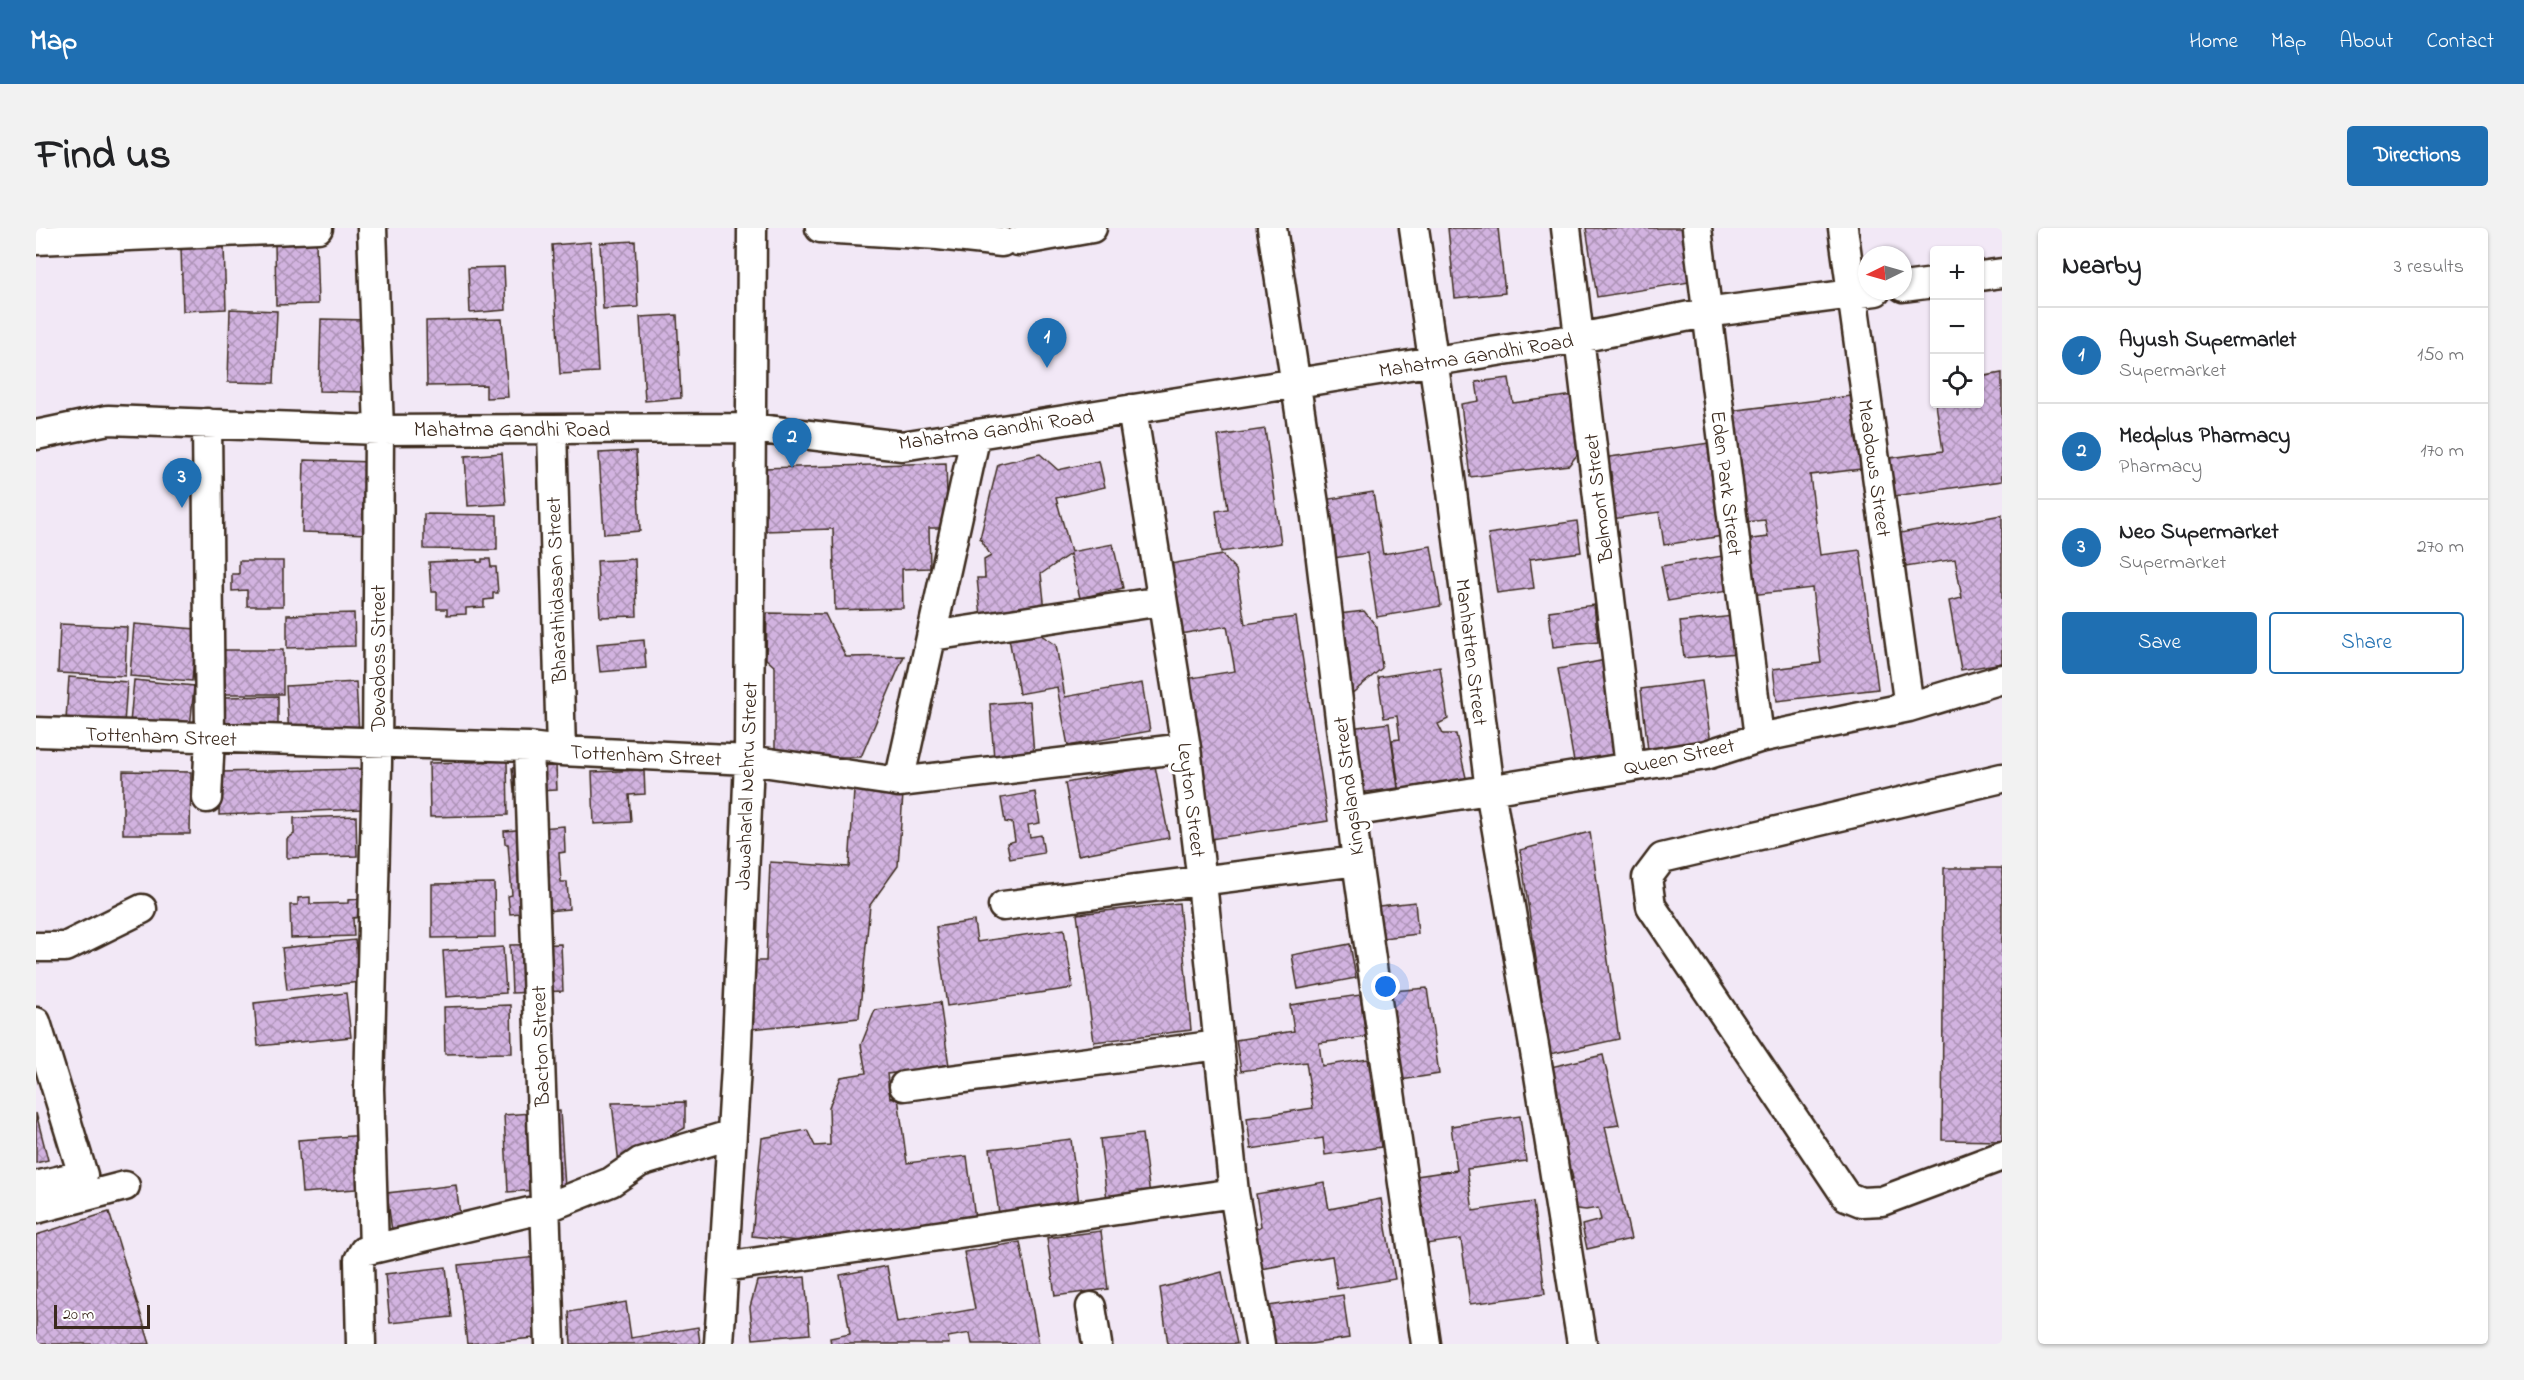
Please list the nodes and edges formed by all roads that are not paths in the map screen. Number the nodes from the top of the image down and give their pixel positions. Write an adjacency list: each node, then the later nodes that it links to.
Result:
1 (318, 228): 11 (street)
2 (372, 228): 29 (street, Devadoss Street)
3 (752, 228): 27 (street, Jawaharlal Nehru Street)
4 (820, 228): 12 (street)
5 (1092, 228): 12 (street)
6 (1272, 228): 24 (street, Kingsland Street)
7 (1414, 228): 23 (street, Manhatten Street)
8 (1566, 228): 22 (street, Belmont Street)
9 (1697, 228): 21 (street, Eden Park Street)
10 (1843, 228): 16 (street, Meadows Street)
11 (195, 231): 13 (street)
12 (938, 231)
13 (36, 240)
14 (2002, 273): 15 (street)
15 (1984, 275)
16 (1858, 277)
17 (1930, 284): 18 (street)
18 (1912, 286)
19 (1858, 294): 21 (street, Mahatma Gandhi Road)
20 (1864, 300): 35 (street, Meadows Street)
21 (1706, 313): 22 (street, Mahatma Gandhi Road); 38 (street, Eden Park Street)
22 (1579, 338): 23 (street, Mahatma Gandhi Road); 44 (street, Belmont Street)
23 (1433, 362): 24 (street, Mahatma Gandhi Road); 47 (street, Manhatten Street)
24 (1297, 384): 25 (street, Mahatma Gandhi Road); 49 (street, Kingsland Street)
25 (1132, 410): 30 (street, Mahatma Gandhi Road); 32 (street, Leyton Street)
26 (207, 423): 29 (street, Mahatma Gandhi Road); 31 (street, Mahatma Gandhi Road); 37 (street)
27 (751, 428): 28 (street, Mahatma Gandhi Road); 30 (street, Mahatma Gandhi Road); 43 (street, Jawaharlal Nehru Street)
28 (552, 429): 29 (street, Mahatma Gandhi Road); 42 (street, Bharathidasan Street)
29 (379, 430): 39 (street, Devadoss Street)
30 (976, 434): 33 (street)
31 (36, 435)
32 (1162, 600): 33 (street); 41 (street, Leyton Street)
33 (932, 636): 46 (street)
34 (2002, 679): 35 (street, Queen Street)
35 (1909, 707): 38 (street, Queen Street)
36 (36, 732): 37 (street, Tottenham Street)
37 (210, 737): 39 (street, Tottenham Street); 48 (street)
38 (1759, 738): 44 (street, Queen Street)
39 (377, 743): 40 (street, Tottenham Street); 65 (street, Devadoss Street)
40 (529, 747): 42 (street, Tottenham Street); 63 (street, Bacton Street)
41 (1186, 747): 46 (street, Tottenham Street); 51 (street, Leyton Street)
42 (561, 751): 43 (street, Tottenham Street)
43 (749, 760): 46 (street, Tottenham Street); 58 (street, Jawaharlal Nehru Street)
44 (1630, 767): 47 (street, Queen Street)
45 (2002, 778): 59 (street)
46 (899, 782)
47 (1490, 790): 49 (street, Queen Street); 74 (street, Manhatten Street)
48 (207, 798)
49 (1351, 813): 50 (street, Kingsland Street)
50 (1357, 861): 51 (street); 73 (street, Kingsland Street)
51 (1202, 882): 52 (street); 56 (street, Leyton Street)
52 (1003, 906)
53 (142, 909): 54 (street)
54 (36, 947)
55 (36, 1022): 60 (street)
56 (1219, 1045): 57 (street); 62 (street, Leyton Street)
57 (904, 1086)
58 (730, 1135): 63 (street); 66 (street, Jawaharlal Nehru Street)
59 (2002, 1156)
60 (36, 1186)
61 (125, 1186): 64 (street)
62 (1234, 1192): 66 (street); 72 (street, Leyton Street)
63 (546, 1208): 65 (street); 69 (street, Bacton Street)
64 (36, 1209)
65 (374, 1248): 68 (street)
66 (724, 1267): 70 (street, Jawaharlal Nehru Street)
67 (1091, 1307): 71 (street)
68 (361, 1344)
69 (550, 1344)
70 (719, 1344)
71 (1097, 1344)
72 (1260, 1344)
73 (1426, 1344)
74 (1581, 1344)

